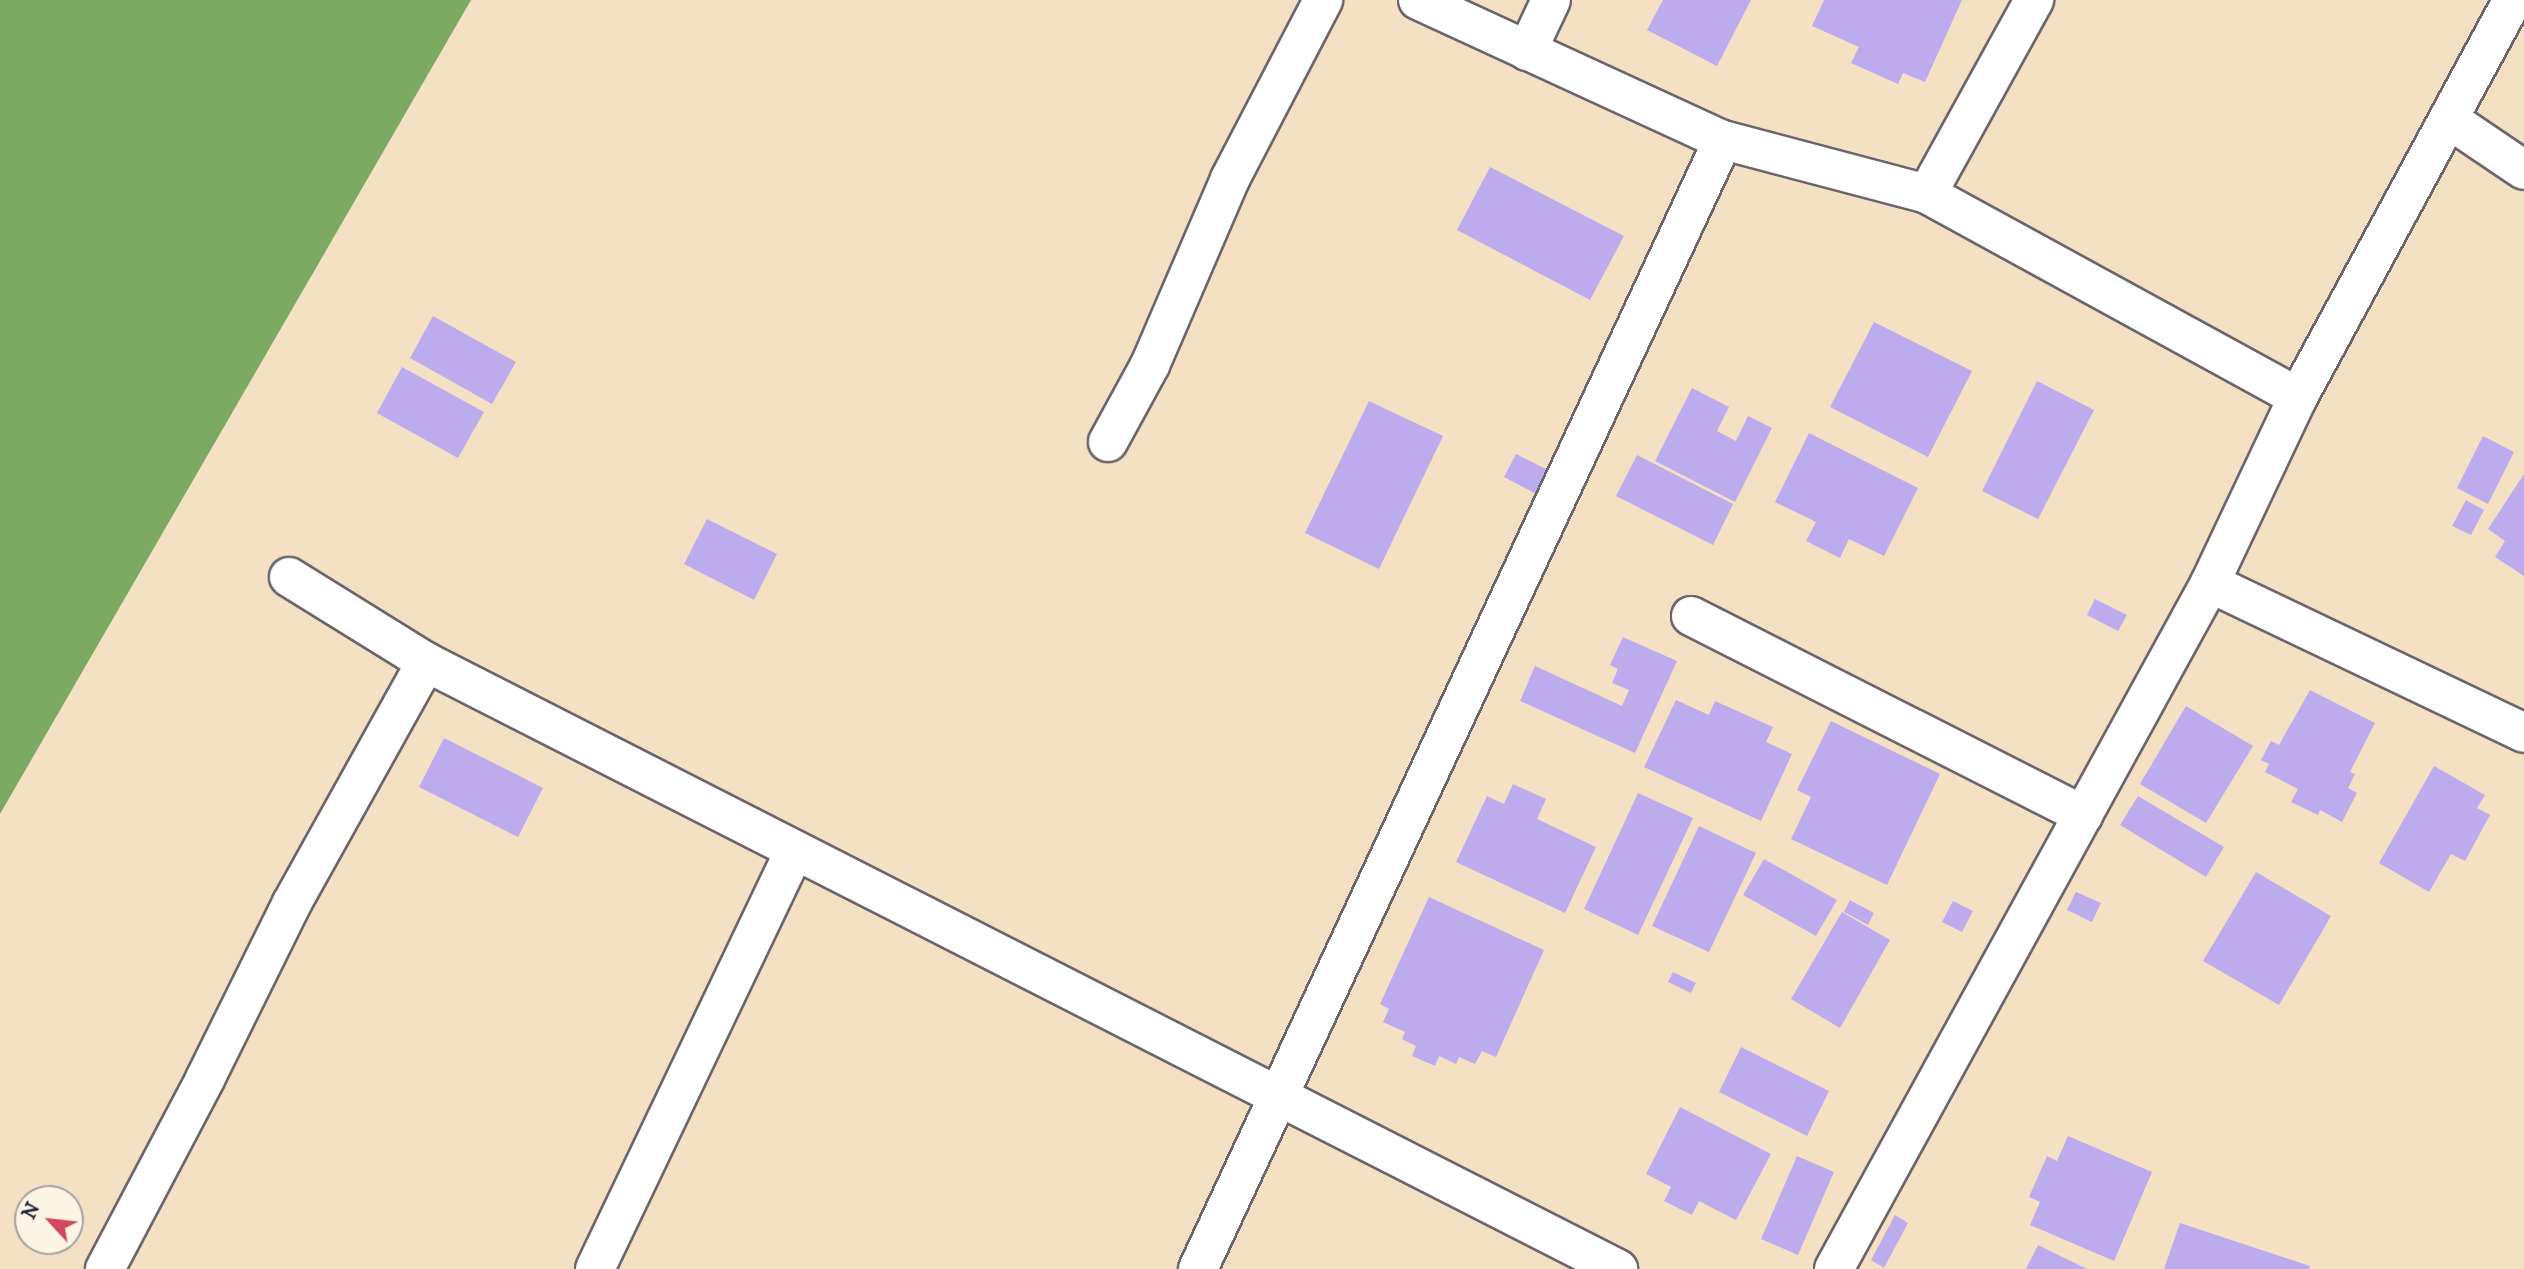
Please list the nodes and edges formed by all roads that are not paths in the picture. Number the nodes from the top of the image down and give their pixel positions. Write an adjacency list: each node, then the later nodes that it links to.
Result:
1 (1322, 0): 12 (street)
2 (1418, 0): 6 (street)
3 (1551, 0): 6 (street)
4 (2034, 0): 10 (street)
5 (2513, 0): 7 (street)
6 (1527, 51): 8 (street)
7 (2450, 120): 9 (street); 11 (street)
8 (1723, 140): 10 (street); 20 (street)
9 (2524, 170)
10 (1927, 194): 11 (street)
11 (2298, 397): 14 (street)
12 (1108, 442)
13 (289, 577): 16 (street)
14 (2210, 583): 17 (street); 18 (street)
15 (1691, 616): 18 (street)
16 (426, 662): 19 (street); 21 (street)
17 (2524, 733)
18 (2083, 815): 25 (street)
19 (795, 850): 20 (street); 22 (street)
20 (1277, 1094): 23 (street); 24 (street)
21 (104, 1269)
22 (595, 1269)
23 (1198, 1269)
24 (1618, 1269)
25 (1834, 1269)

